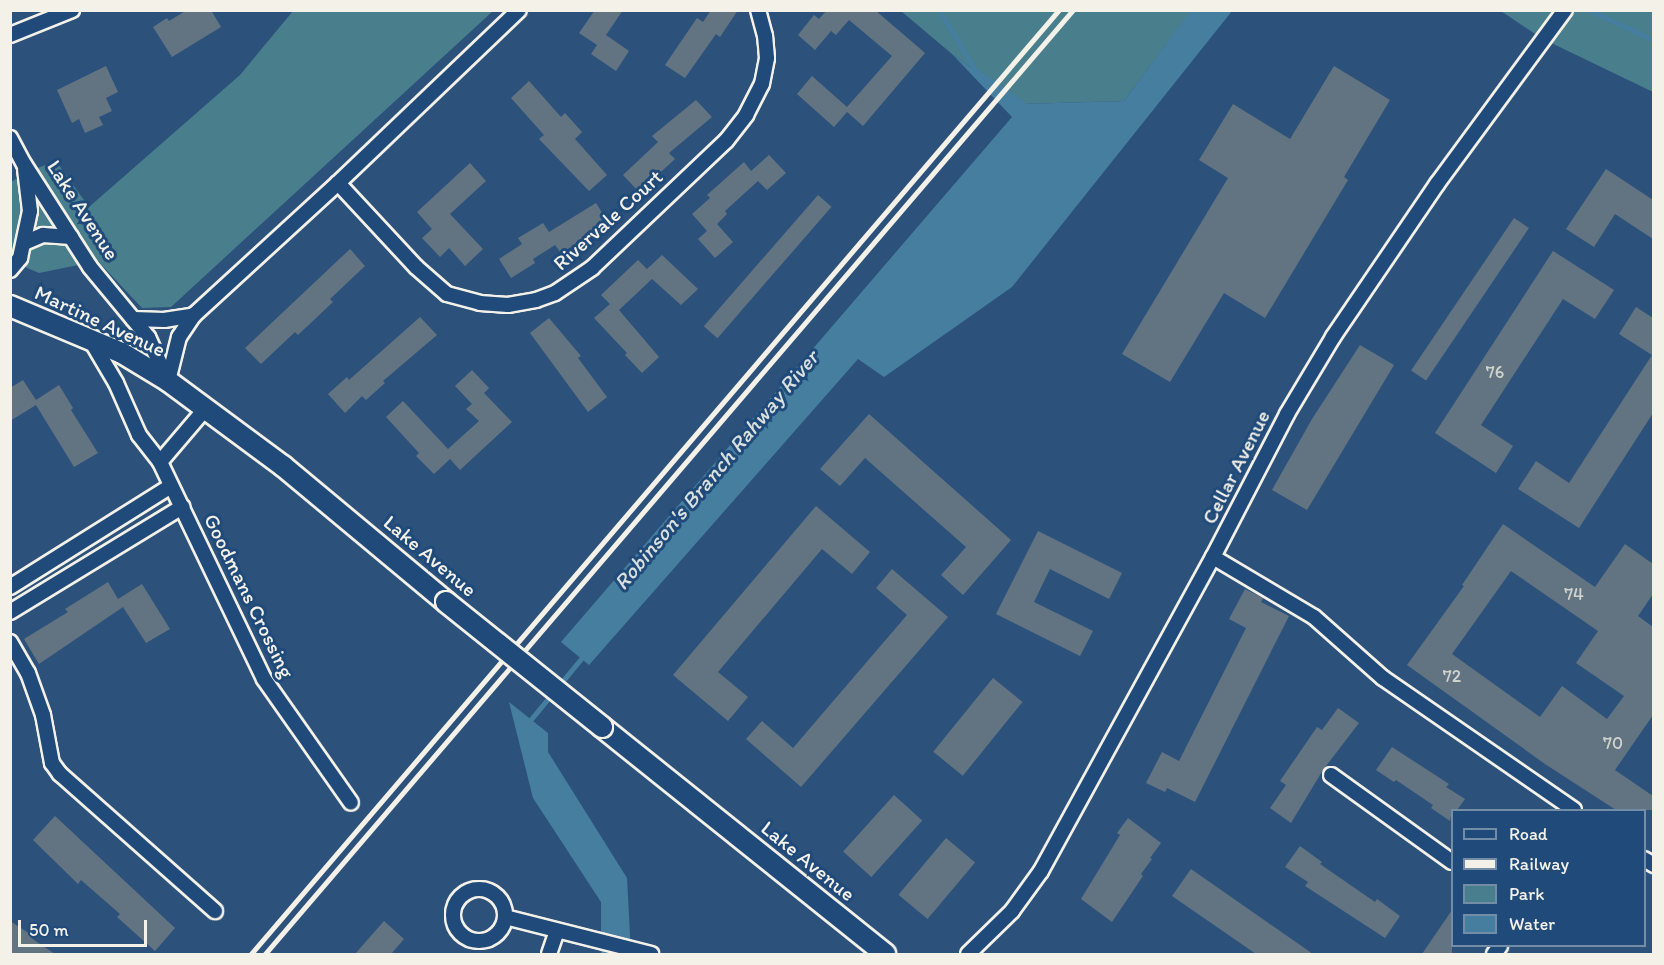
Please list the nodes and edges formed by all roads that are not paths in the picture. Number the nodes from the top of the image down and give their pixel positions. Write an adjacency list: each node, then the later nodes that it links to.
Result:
1 (72, 10): 5 (street)
2 (519, 10): 8 (street)
3 (758, 10): 8 (street, Rivervale Court)
4 (1565, 10): 21 (street, Cellar Avenue)
5 (10, 35)
6 (10, 138): 7 (street, Lake Avenue)
7 (24, 164): 9 (street, Lake Avenue); 10 (street)
8 (338, 183): 13 (street)
9 (71, 237): 10 (street); 14 (street, Lake Avenue)
10 (24, 243): 11 (street)
11 (10, 270)
12 (10, 306): 15 (main road, Martine Avenue)
13 (194, 315): 14 (street); 16 (street)
14 (133, 319): 16 (street, Lake Avenue)
15 (90, 339): 16 (main road, Martine Avenue); 18 (street, Goodmans Crossing)
16 (168, 381): 17 (main road, Lake Avenue)
17 (206, 408): 18 (street); 34 (main road, Lake Avenue, bridge)
18 (160, 462): 19 (street, Goodmans Crossing)
19 (171, 486): 20 (street, Goodmans Crossing); 22 (street)
20 (182, 507): 23 (street); 26 (street, Goodmans Crossing)
21 (1213, 557): 27 (street); 35 (street, Cellar Avenue)
22 (10, 586)
23 (10, 612)
24 (10, 642): 29 (street)
25 (1331, 775): 28 (street)
26 (351, 803)
27 (1573, 809)
28 (1451, 861)
29 (215, 911)
30 (506, 917): 31 (street)
31 (557, 931): 32 (street); 33 (street)
32 (549, 954)
33 (648, 954)
34 (885, 954)
35 (968, 954)

